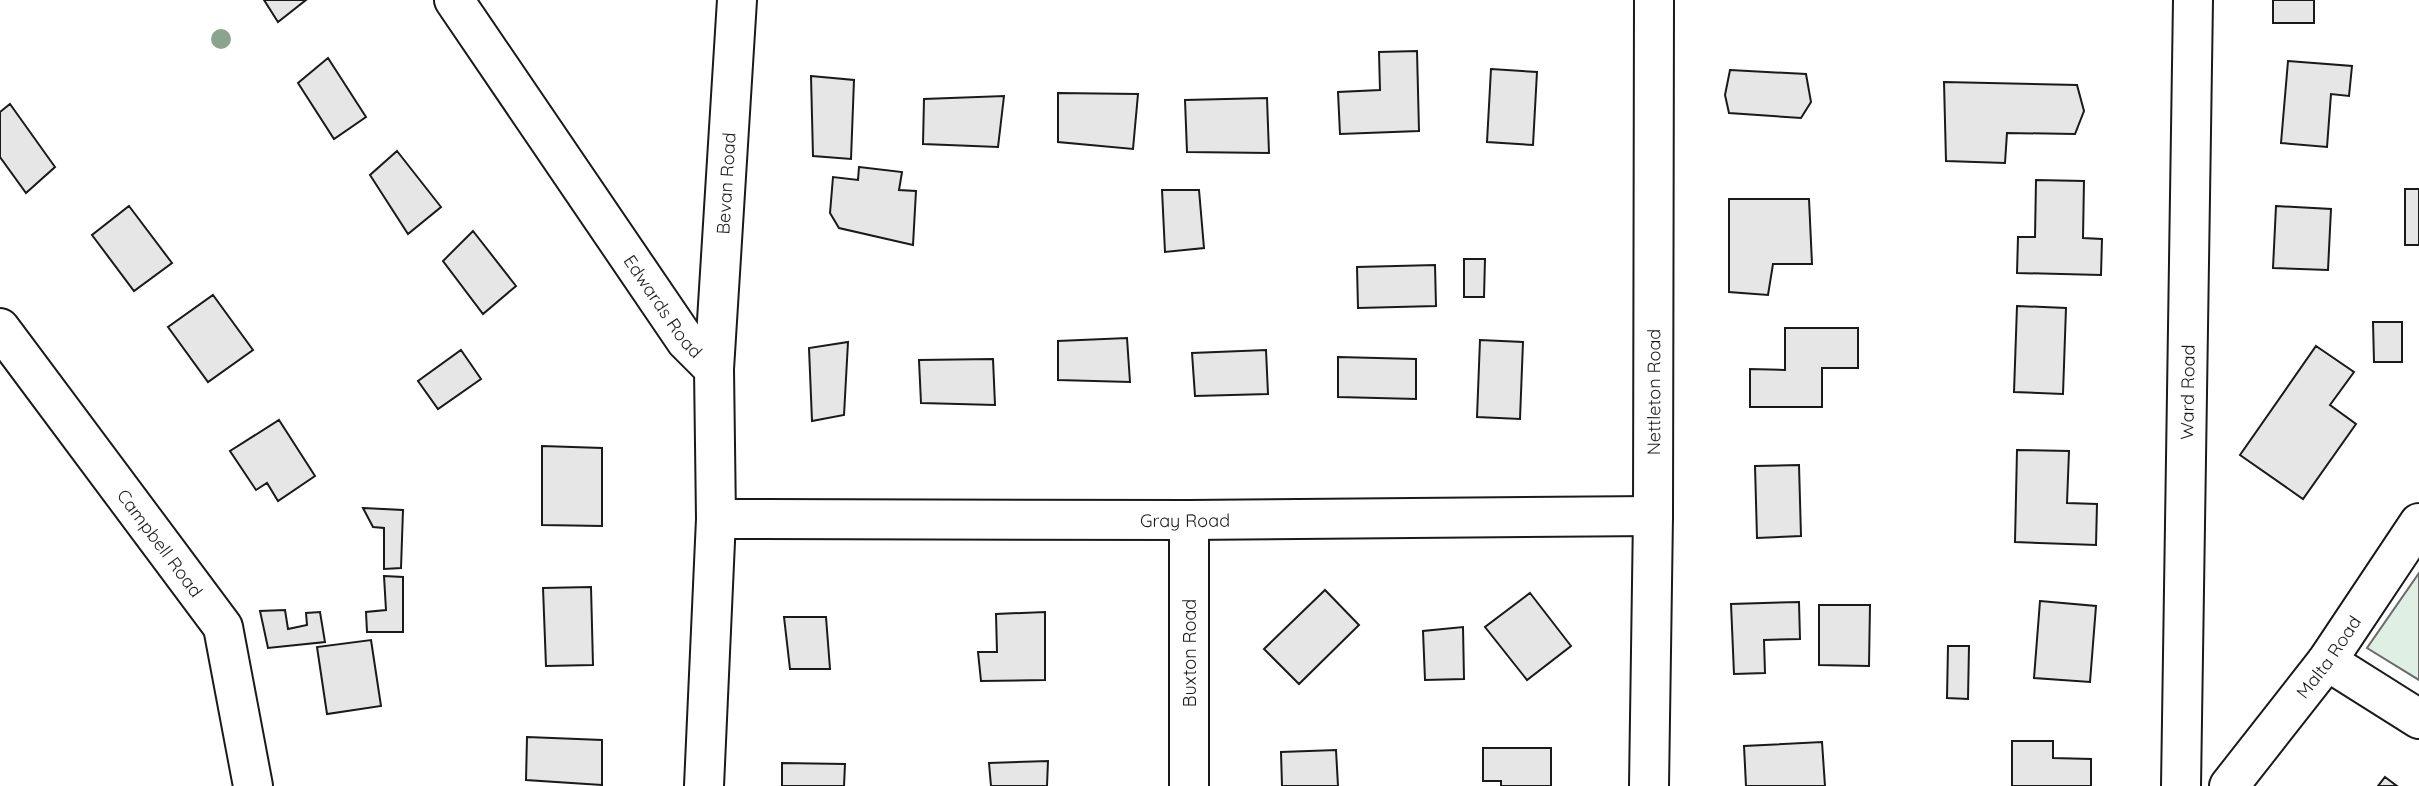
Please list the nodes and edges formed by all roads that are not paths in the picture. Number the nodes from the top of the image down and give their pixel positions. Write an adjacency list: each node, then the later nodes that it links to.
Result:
1 (454, 0): 6 (street, Edwards Road)
2 (737, 0): 6 (street, Bevan Road)
3 (1654, 0): 7 (street, Nettleton Road)
4 (2193, 0): 17 (street, Ward Road)
5 (0, 328): 13 (street, Campbell Road)
6 (714, 369): 8 (street, Edwards Road)
7 (1653, 516): 9 (street, Gray Road); 16 (street, Nettleton Road)
8 (716, 519): 9 (street, Gray Road); 14 (street, Edwards Road)
9 (1189, 520): 15 (street, Buxton Road)
10 (2419, 523): 11 (street, Malta Road)
11 (2327, 661): 12 (street); 18 (street, Malta Road)
12 (2419, 719)
13 (253, 786)
14 (705, 786)
15 (1189, 786)
16 (1649, 786)
17 (2181, 786)
18 (2229, 786)

